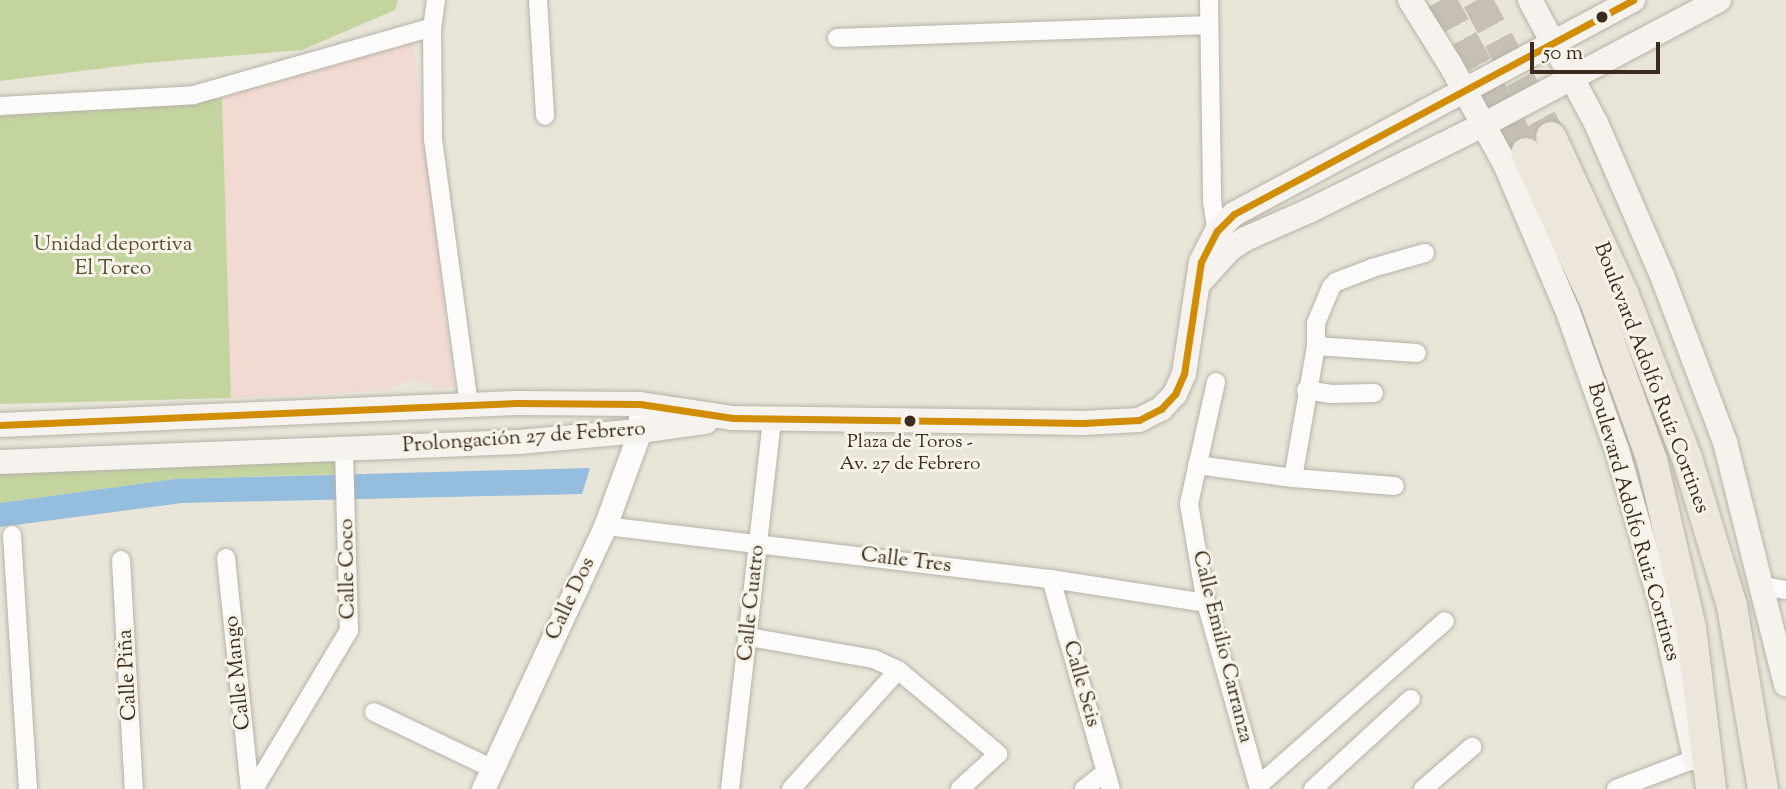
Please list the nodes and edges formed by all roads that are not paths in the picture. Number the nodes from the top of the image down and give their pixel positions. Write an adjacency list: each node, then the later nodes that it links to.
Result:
1 (436, 0): 9 (street)
2 (538, 0): 15 (street)
3 (1209, 0): 8 (street)
4 (1410, 0): 13 (main road, Boulevard Adolfo Ruiz Cortines)
5 (1530, 0): 11 (main road)
6 (1633, 0): 11 (main road)
7 (1719, 0): 12 (main road)
8 (1209, 25): 10 (street); 19 (street)
9 (432, 27): 14 (street); 27 (street)
10 (837, 38)
11 (1555, 43): 12 (main road); 13 (main road)
12 (1574, 79): 16 (main road); 43 (main road)
13 (1464, 90): 16 (main road, Boulevard Adolfo Ruiz Cortines); 19 (main road)
14 (0, 106)
15 (545, 116)
16 (1483, 125): 19 (main road); 52 (main road, Boulevard Adolfo Ruiz Cortines)
17 (1551, 137): 68 (highway, Boulevard Adolfo Ruíz Cortines)
18 (1526, 153): 67 (highway, Boulevard Adolfo Ruíz Cortines)
19 (1224, 240): 29 (main road)
20 (1425, 253): 21 (street)
21 (1316, 346): 22 (street); 24 (street)
22 (1417, 353)
23 (1216, 382): 34 (street, Calle Emilio Carranza)
24 (1306, 390): 25 (street); 35 (street)
25 (1374, 393)
26 (640, 404): 27 (main road, Prolongación 27 de Febrero); 28 (main road, Prolongación 27 de Febrero); 31 (street, Calle Dos)
27 (469, 405): 30 (main road, Prolongación 27 de Febrero)
28 (733, 418): 29 (main road); 31 (main road, Prolongación 27 de Febrero)
29 (772, 418): 39 (street, Calle Cuatro)
30 (0, 425)
31 (640, 431): 32 (main road, Prolongación 27 de Febrero); 37 (street, Calle Dos)
32 (344, 448): 33 (main road, Prolongación 27 de Febrero); 59 (street, Calle Coco)
33 (0, 462)
34 (1198, 465): 35 (street); 44 (street, Calle Emilio Carranza)
35 (1293, 478): 36 (street)
36 (1395, 486)
37 (605, 526): 39 (street, Calle Tres); 53 (street, Calle Dos)
38 (12, 536): 57 (street)
39 (758, 542): 42 (street, Calle Tres); 46 (street, Calle Cuatro)
40 (226, 558): 59 (street, Calle Mango)
41 (121, 560): 58 (street, Calle Piña)
42 (1051, 579): 44 (street, Calle Tres); 54 (street, Calle Seis)
43 (1774, 588): 48 (main road)
44 (1206, 603): 56 (street, Calle Emilio Carranza)
45 (1445, 621): 56 (street)
46 (749, 637): 47 (street); 55 (street, Calle Cuatro)
47 (898, 670): 60 (street); 61 (street)
48 (1786, 684)
49 (1411, 699): 63 (street)
50 (374, 712): 53 (street)
51 (1472, 747): 64 (street)
52 (1695, 759): 65 (street); 66 (main road, Boulevard Adolfo Ruiz Cortines)
53 (488, 779)
54 (1109, 781): 62 (street)
55 (735, 786)
56 (1259, 788)
57 (28, 789)
58 (134, 789)
59 (252, 789)
60 (791, 789)
61 (960, 789)
62 (1084, 789)
63 (1313, 789)
64 (1423, 789)
65 (1616, 789)
66 (1704, 789)
67 (1711, 789)
68 (1763, 789)

